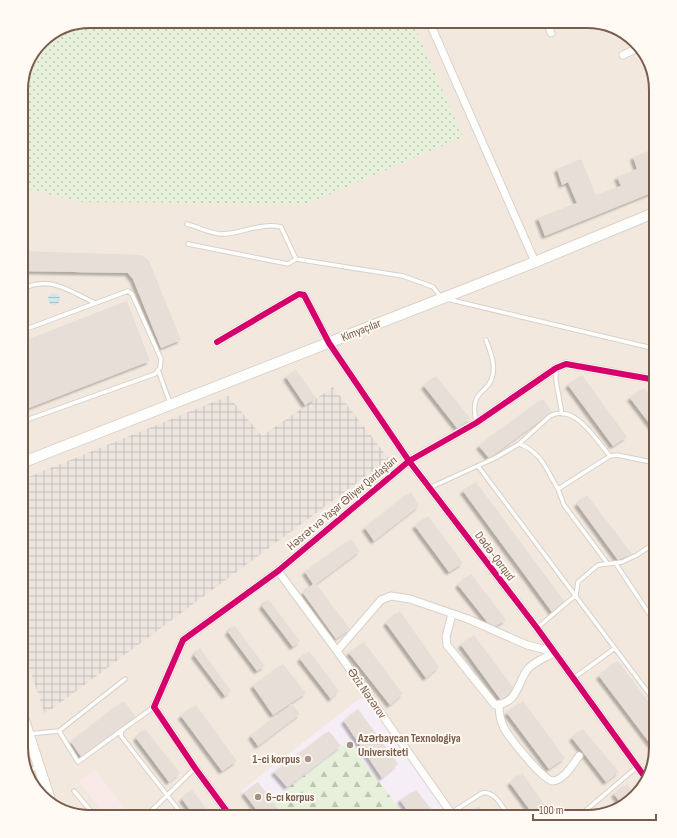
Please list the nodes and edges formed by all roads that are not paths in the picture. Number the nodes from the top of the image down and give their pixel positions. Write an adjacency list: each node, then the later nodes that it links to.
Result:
1 (432, 28): 10 (street)
2 (549, 28): 3 (street)
3 (550, 33)
4 (634, 50): 5 (street)
5 (623, 55)
6 (649, 215): 10 (street, Kimyaçılar)
7 (187, 224): 9 (lane)
8 (188, 244): 9 (lane)
9 (296, 260): 12 (lane)
10 (535, 262): 12 (street, Kimyaçılar)
11 (28, 286): 13 (lane)
12 (442, 298): 17 (street, Kimyaçılar); 18 (lane)
13 (95, 303): 14 (lane); 20 (lane)
14 (28, 328)
15 (486, 340): 25 (lane)
16 (217, 342): 17 (street, Dədə-Qorqud)
17 (329, 343): 22 (street, Kimyaçılar); 29 (street, Dədə-Qorqud)
18 (649, 347)
19 (556, 368): 21 (street, Həsrət və Yaşar Əliyev Qardaşları); 23 (lane); 25 (street, Həsrət və Yaşar Əliyev Qardaşları)
20 (158, 370): 22 (lane); 24 (lane)
21 (649, 379)
22 (171, 404): 28 (street, Kimyaçılar)
23 (562, 414): 26 (lane); 27 (lane)
24 (28, 419)
25 (476, 423): 29 (street, Həsrət və Yaşar Əliyev Qardaşları)
26 (519, 444): 31 (lane); 33 (lane)
27 (610, 456): 30 (lane); 33 (lane)
28 (28, 459)
29 (409, 461): 32 (street, Dədə-Qorqud); 37 (street, Həsrət və Yaşar Əliyev Qardaşları)
30 (649, 462)
31 (478, 466): 32 (lane); 38 (lane)
32 (430, 488): 41 (street, Dədə-Qorqud)
33 (558, 489): 35 (lane)
34 (649, 547): 36 (lane)
35 (608, 564): 36 (lane); 38 (lane)
36 (616, 564): 40 (lane)
37 (278, 571): 43 (street, Əziz Nəzərov); 49 (street, Həsrət və Yaşar Əliyev Qardaşları)
38 (576, 595): 41 (lane); 42 (lane)
39 (452, 614): 43 (street); 44 (street); 48 (street)
40 (649, 614)
41 (537, 628): 44 (street, Dədə-Qorqud)
42 (615, 648): 46 (lane); 47 (lane)
43 (337, 651): 67 (street, Əziz Nəzərov)
44 (552, 652): 46 (street, Dədə-Qorqud); 48 (street)
45 (125, 679): 50 (lane)
46 (572, 679): 56 (street, Dədə-Qorqud)
47 (649, 694)
48 (499, 704): 54 (street)
49 (154, 707): 51 (lane); 57 (street)
50 (59, 730): 51 (lane); 52 (lane)
51 (122, 730): 62 (lane)
52 (28, 735)
53 (28, 742): 55 (street)
54 (579, 756)
55 (39, 766): 58 (lane); 61 (street)
56 (637, 767): 59 (street, Dədə-Qorqud); 70 (lane)
57 (195, 768): 62 (lane); 66 (street)
58 (32, 769)
59 (643, 775)
60 (74, 792): 63 (lane)
61 (47, 793)
62 (167, 795): 64 (lane); 65 (lane)
63 (90, 810)
64 (152, 810)
65 (179, 810)
66 (226, 810)
67 (449, 810)
68 (460, 810): 69 (lane)
69 (504, 810)
70 (586, 810)

